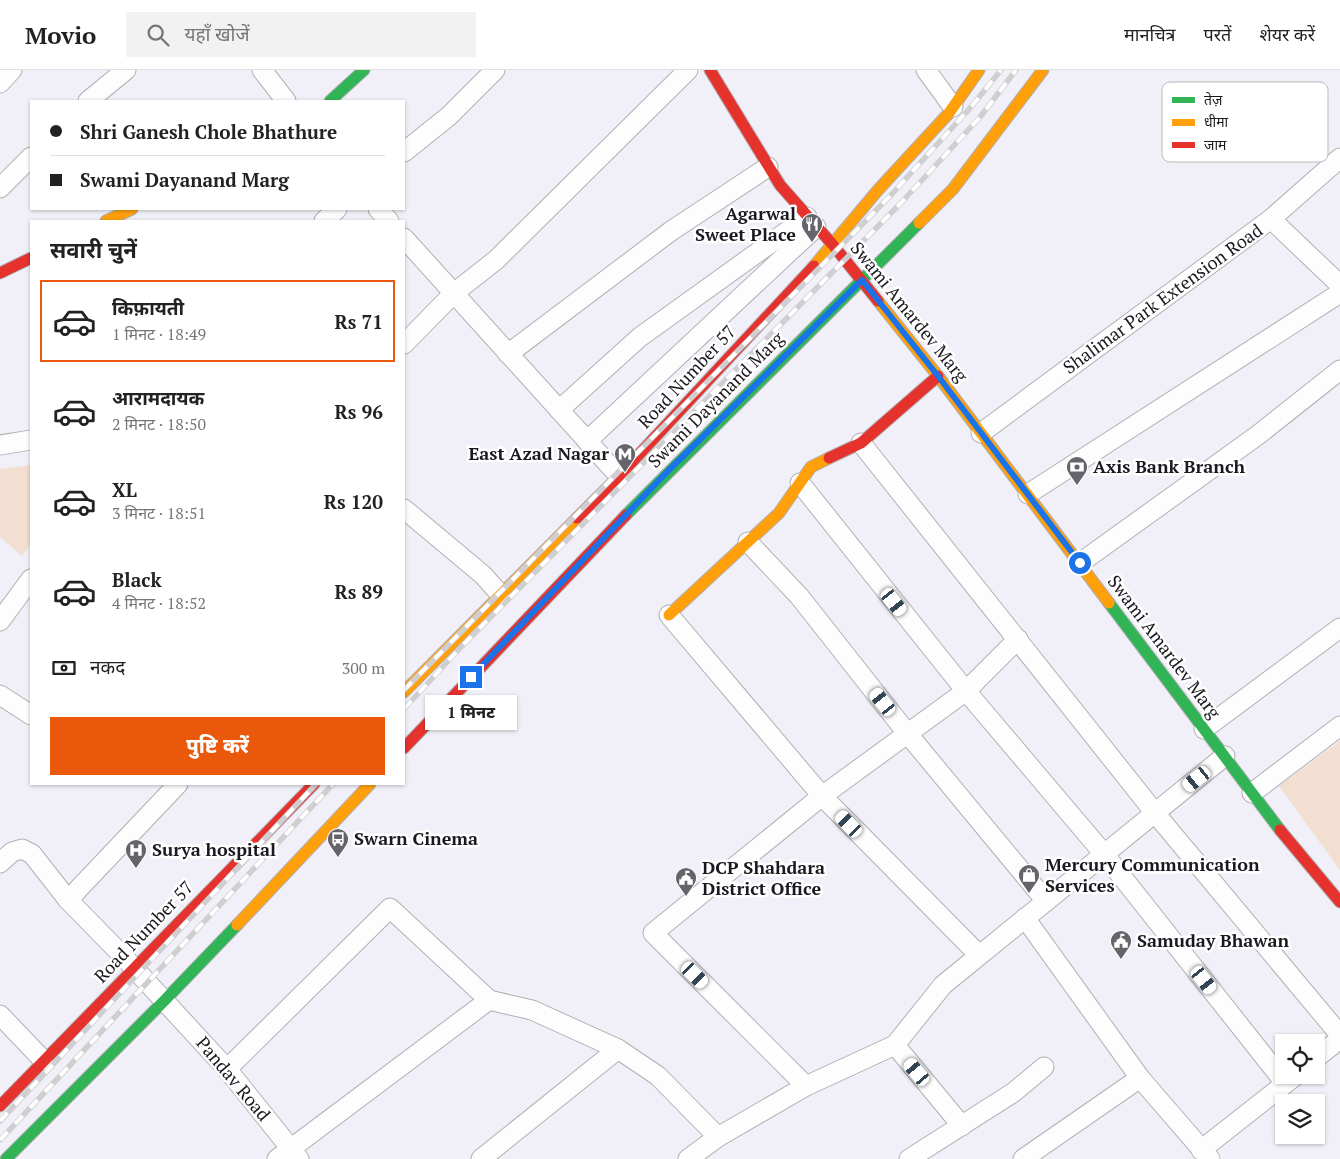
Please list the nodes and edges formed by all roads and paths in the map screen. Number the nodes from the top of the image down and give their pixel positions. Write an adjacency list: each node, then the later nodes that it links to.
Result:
1 (12, 70): 11 (street)
2 (126, 70): 12 (street)
3 (262, 70): 13 (street)
4 (364, 70): 14 (main road)
5 (495, 70): 16 (street)
6 (688, 70): 35 (street)
7 (710, 70): 19 (main road, Swami Amardev Marg)
8 (926, 70): 15 (street)
9 (979, 70): 15 (main road, Road Number 57)
10 (1043, 70): 33 (main road, Swami Dayanand Marg)
11 (0, 82)
12 (89, 100)
13 (285, 100)
14 (331, 100)
15 (953, 107): 30 (main road, Road Number 57)
16 (405, 151)
17 (30, 158): 20 (street)
18 (1340, 158): 24 (street, Shalimar Park Extension Road)
19 (768, 167): 28 (main road, Swami Amardev Marg); 38 (street)
20 (0, 188)
21 (130, 210): 25 (main road)
22 (336, 210): 26 (street)
23 (379, 210): 27 (street)
24 (1271, 219): 34 (street); 42 (street, Shalimar Park Extension Road)
25 (108, 220)
26 (325, 220)
27 (388, 220)
28 (811, 222): 30 (main road, Swami Amardev Marg); 41 (street); 44 (street)
29 (405, 239): 35 (street)
30 (833, 245): 33 (main road, Swami Amardev Marg); 47 (main road, Road Number 57)
31 (30, 258): 32 (main road)
32 (0, 273)
33 (862, 280): 40 (main road, Swami Amardev Marg); 66 (main road, Swami Dayanand Marg)
34 (1340, 286)
35 (454, 293): 37 (street); 38 (street)
36 (1340, 293): 49 (street)
37 (405, 343)
38 (508, 354): 41 (street)
39 (1340, 370): 52 (street)
40 (938, 376): 42 (main road, Swami Amardev Marg); 45 (main road)
41 (559, 410): 44 (street)
42 (981, 433): 49 (main road, Swami Amardev Marg)
43 (30, 440): 46 (street)
44 (587, 441): 47 (street)
45 (862, 443): 48 (main road); 58 (street)
46 (0, 445)
47 (619, 476): 54 (main road, Road Number 57)
48 (800, 483): 51 (main road); 60 (street)
49 (1028, 494): 52 (main road, Swami Amardev Marg)
50 (405, 510): 54 (street)
51 (748, 542): 55 (main road); 65 (street)
52 (1080, 563): 64 (main road, Swami Amardev Marg)
53 (30, 580): 56 (street)
54 (500, 594): 59 (main road, Road Number 57)
55 (670, 615): 72 (street)
56 (0, 621)
57 (1340, 628): 64 (street)
58 (1018, 639): 60 (street); 73 (street)
59 (405, 691)
60 (966, 691): 65 (street); 74 (street)
61 (0, 695): 62 (street)
62 (30, 714)
63 (1340, 726): 71 (street)
64 (1204, 729): 67 (main road, Swami Amardev Marg)
65 (907, 733): 72 (street); 77 (street)
66 (405, 747)
67 (1225, 756): 71 (main road, Swami Amardev Marg); 73 (street)
68 (177, 785): 76 (street)
69 (313, 785): 81 (main road, Road Number 57)
70 (369, 785): 83 (main road)
71 (1252, 794): 78 (main road, Swami Amardev Marg)
72 (822, 796): 80 (street); 96 (street)
73 (1155, 813): 74 (street); 85 (street)
74 (1104, 854): 77 (street); 91 (street)
75 (0, 863): 76 (street, Pandav Road)
76 (68, 900): 81 (street, Pandav Road)
77 (1046, 901): 79 (street)
78 (1340, 902)
79 (1025, 918): 80 (street); 94 (street)
80 (979, 955): 87 (street)
81 (134, 968): 83 (street, Pandav Road); 90 (main road, Road Number 57)
82 (489, 1000): 88 (street); 93 (street); 100 (street)
83 (164, 1001): 93 (street, Pandav Road); 102 (main road)
84 (0, 1015): 90 (street)
85 (1340, 1035)
86 (1340, 1039): 89 (street)
87 (895, 1046): 96 (street); 98 (street)
88 (618, 1049): 99 (street); 103 (street)
89 (1325, 1051)
90 (43, 1060): 97 (main road, Road Number 57)
91 (1275, 1061)
92 (1044, 1067): 98 (street)
93 (227, 1069): 100 (street, Pandav Road)
94 (1140, 1078): 101 (street); 106 (street)
95 (1284, 1084): 101 (street)
96 (806, 1086): 99 (street)
97 (0, 1106)
98 (962, 1126): 105 (street)
99 (718, 1137): 104 (street)
100 (289, 1155)
101 (1205, 1155)
102 (6, 1159)
103 (481, 1159)
104 (688, 1159)
105 (909, 1159)
106 (1023, 1159)

